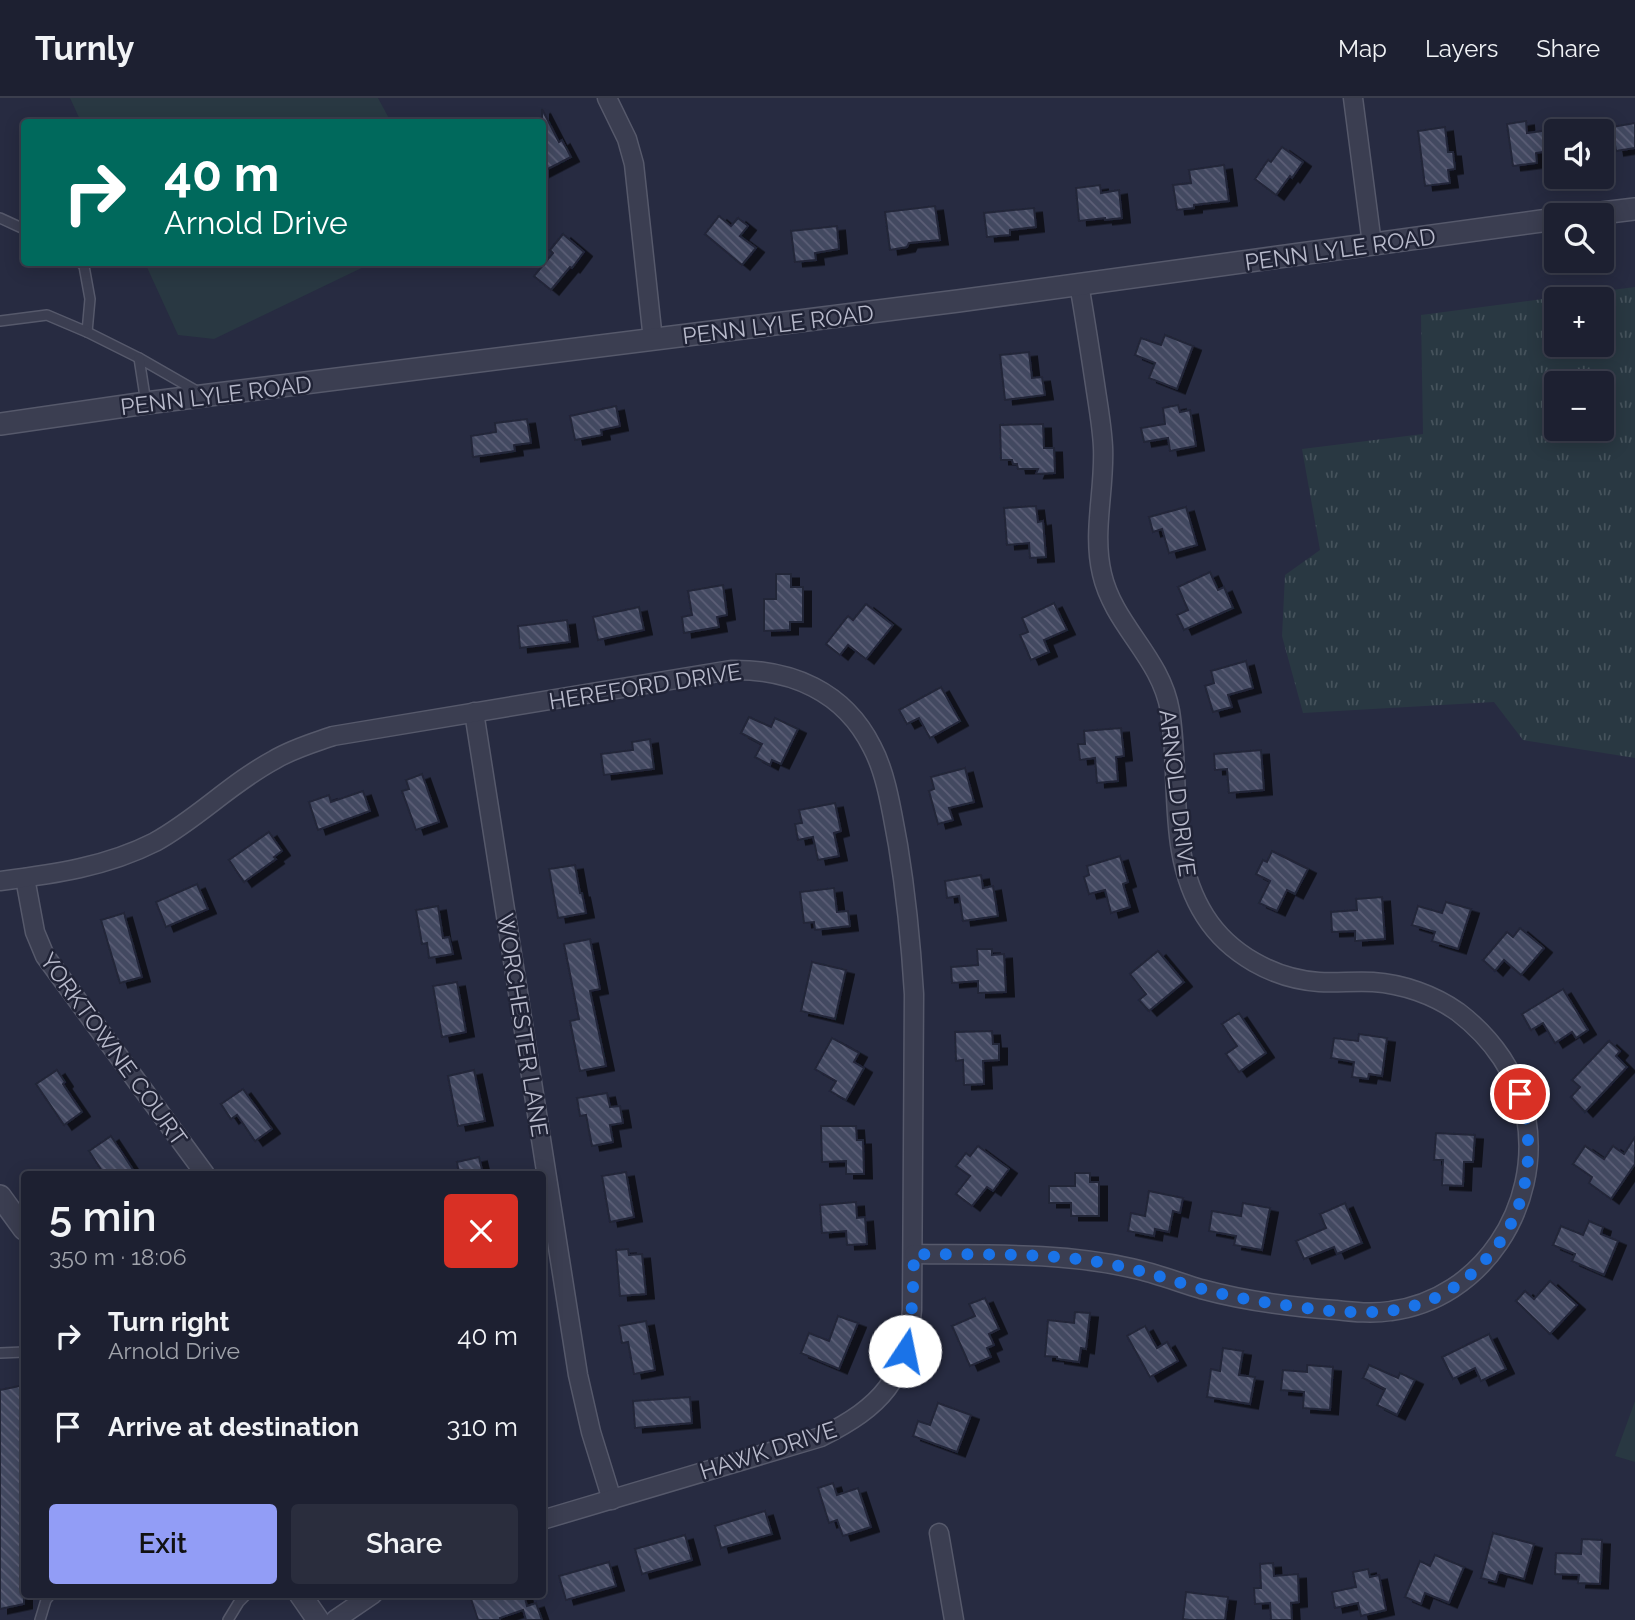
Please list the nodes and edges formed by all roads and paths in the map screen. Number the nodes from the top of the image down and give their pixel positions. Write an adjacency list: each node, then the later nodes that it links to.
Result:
1 (607, 98): 13 (street)
2 (1353, 98): 8 (street)
3 (1635, 209): 4 (street)
4 (1614, 212)
5 (0, 218): 7 (lane)
6 (1544, 221): 8 (street, PENN LYLE ROAD)
7 (21, 228)
8 (1373, 244): 10 (street, PENN LYLE ROAD)
9 (84, 266): 12 (lane)
10 (1080, 285): 13 (street, PENN LYLE ROAD); 24 (street, ARNOLD DRIVE)
11 (0, 321): 12 (lane)
12 (87, 332): 14 (lane)
13 (653, 340): 15 (street, PENN LYLE ROAD)
14 (139, 358): 15 (lane); 16 (lane)
15 (204, 395): 16 (street, PENN LYLE ROAD)
16 (146, 402): 17 (street, PENN LYLE ROAD)
17 (0, 424)
18 (474, 712): 19 (street, HEREFORD DRIVE); 24 (street, HEREFORD DRIVE); 27 (street, WORCHESTER LANE)
19 (25, 878): 20 (street, HEREFORD DRIVE); 21 (street, YORKTOWNE COURT)
20 (0, 881)
21 (203, 1171)
22 (0, 1196): 23 (street)
23 (21, 1225)
24 (914, 1254): 27 (street, HAWK DRIVE)
25 (21, 1352): 26 (lane)
26 (0, 1353)
27 (612, 1500): 28 (street, HAWK DRIVE)
28 (546, 1519)
29 (939, 1533): 38 (street)
30 (48, 1598): 34 (lane)
31 (243, 1598): 35 (lane)
32 (303, 1598): 36 (street)
33 (367, 1598): 37 (street)
34 (40, 1620)
35 (228, 1620)
36 (318, 1620)
37 (335, 1620)
38 (954, 1620)

